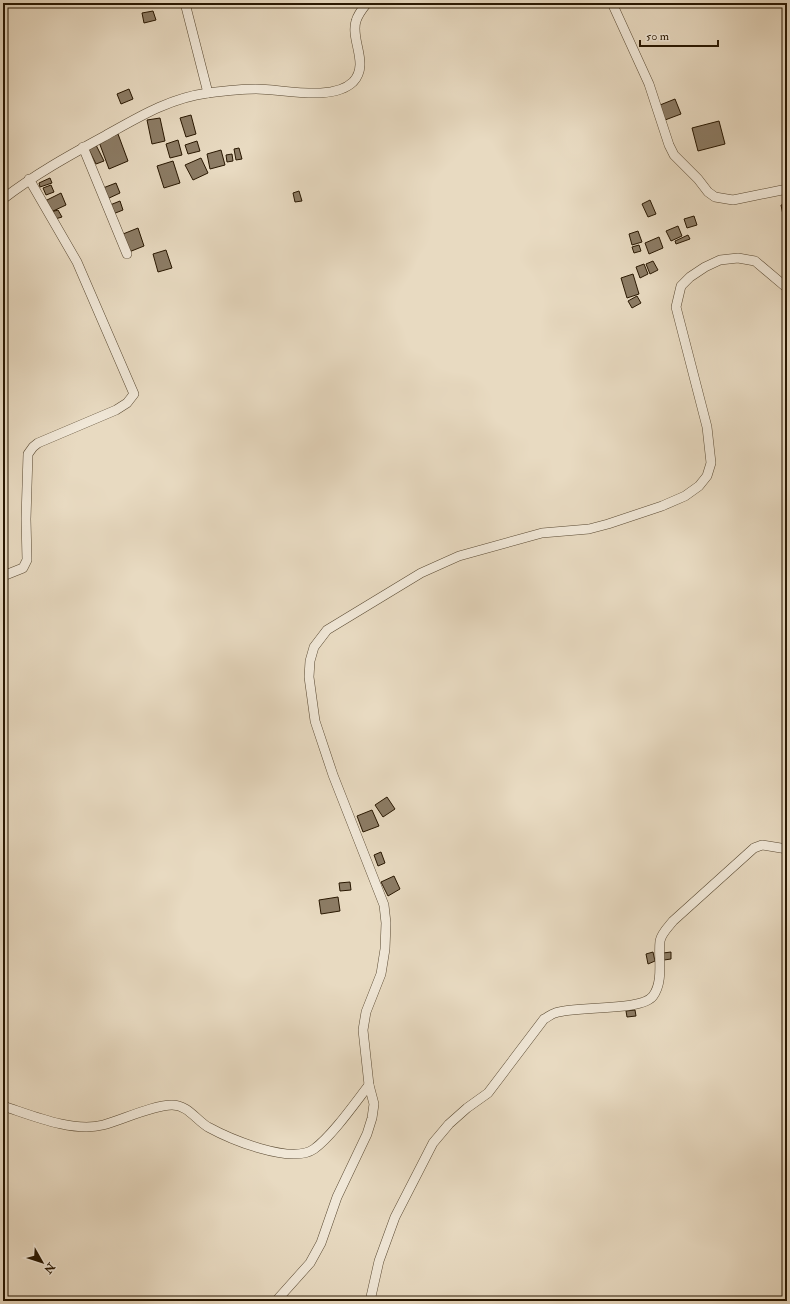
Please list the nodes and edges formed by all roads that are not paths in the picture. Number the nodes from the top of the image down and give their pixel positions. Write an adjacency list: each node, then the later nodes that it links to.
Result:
1 (185, 3): 4 (street)
2 (367, 3): 4 (street)
3 (612, 3): 7 (street)
4 (208, 93): 5 (street)
5 (84, 148): 6 (street); 9 (street)
6 (29, 179): 8 (street); 11 (street)
7 (787, 189)
8 (3, 199)
9 (127, 254)
10 (787, 288): 13 (street)
11 (3, 576)
12 (787, 849): 16 (street)
13 (369, 1085): 14 (street); 15 (street)
14 (3, 1106)
15 (276, 1301)
16 (370, 1301)

